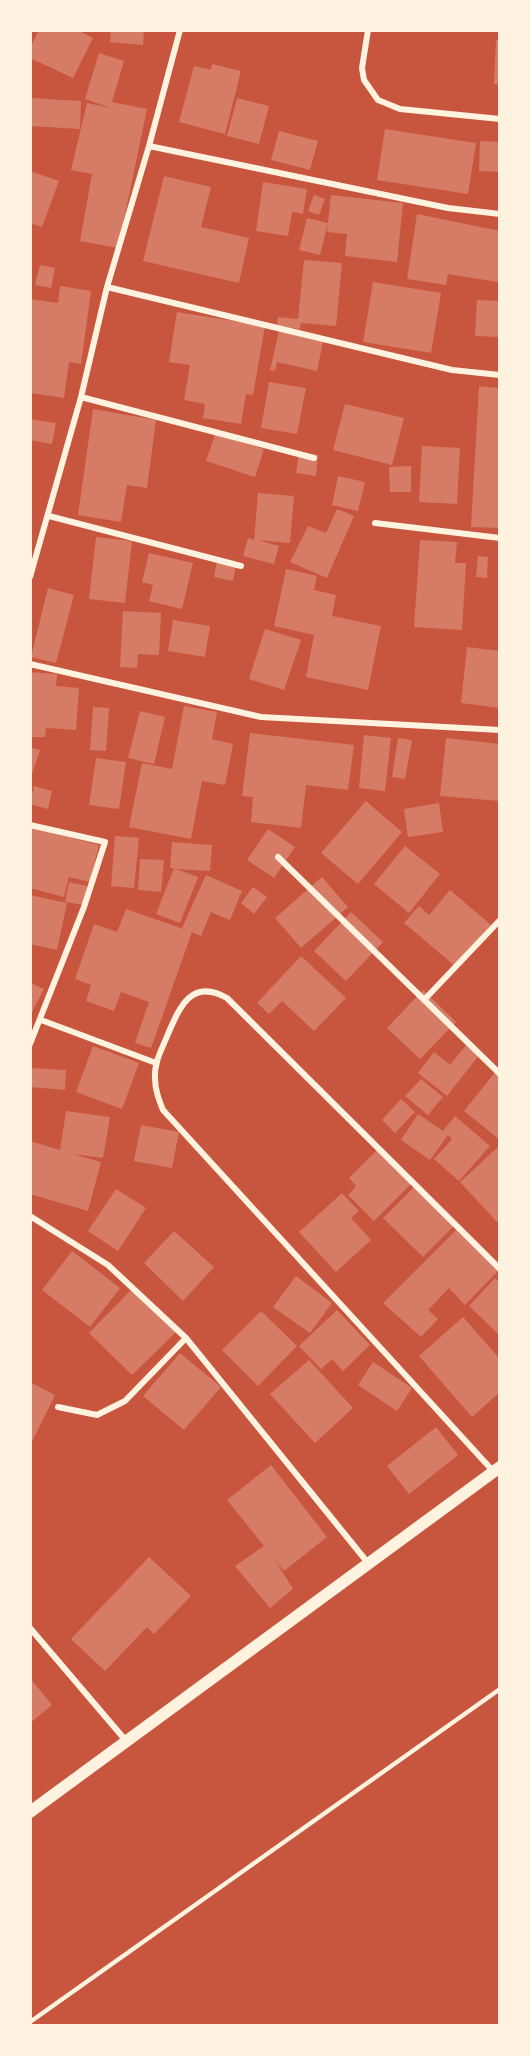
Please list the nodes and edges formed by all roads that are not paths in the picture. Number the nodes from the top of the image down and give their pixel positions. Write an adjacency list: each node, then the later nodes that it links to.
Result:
1 (180, 30): 4 (street)
2 (368, 30): 3 (street)
3 (500, 119)
4 (149, 146): 5 (street); 6 (street)
5 (500, 214)
6 (107, 287): 7 (street); 8 (street)
7 (500, 375)
8 (81, 397): 9 (street); 10 (street)
9 (314, 458)
10 (49, 516): 13 (street); 14 (street)
11 (375, 523): 12 (street)
12 (500, 538)
13 (241, 566)
14 (30, 577)
15 (30, 664): 16 (street)
16 (500, 730)
17 (30, 825): 21 (street)
18 (278, 857): 20 (street)
19 (500, 920): 20 (street)
20 (424, 1000): 24 (street)
21 (41, 1020): 22 (street); 23 (street)
22 (30, 1044)
23 (156, 1063): 26 (street); 29 (street)
24 (500, 1074)
25 (30, 1216): 27 (street)
26 (500, 1269)
27 (186, 1338): 28 (street); 30 (street)
28 (58, 1407)
29 (497, 1469): 30 (main road)
30 (368, 1563): 33 (main road)
31 (30, 1628): 33 (street)
32 (500, 1689): 35 (lane)
33 (128, 1742): 34 (main road)
34 (30, 1812)
35 (30, 2022)

